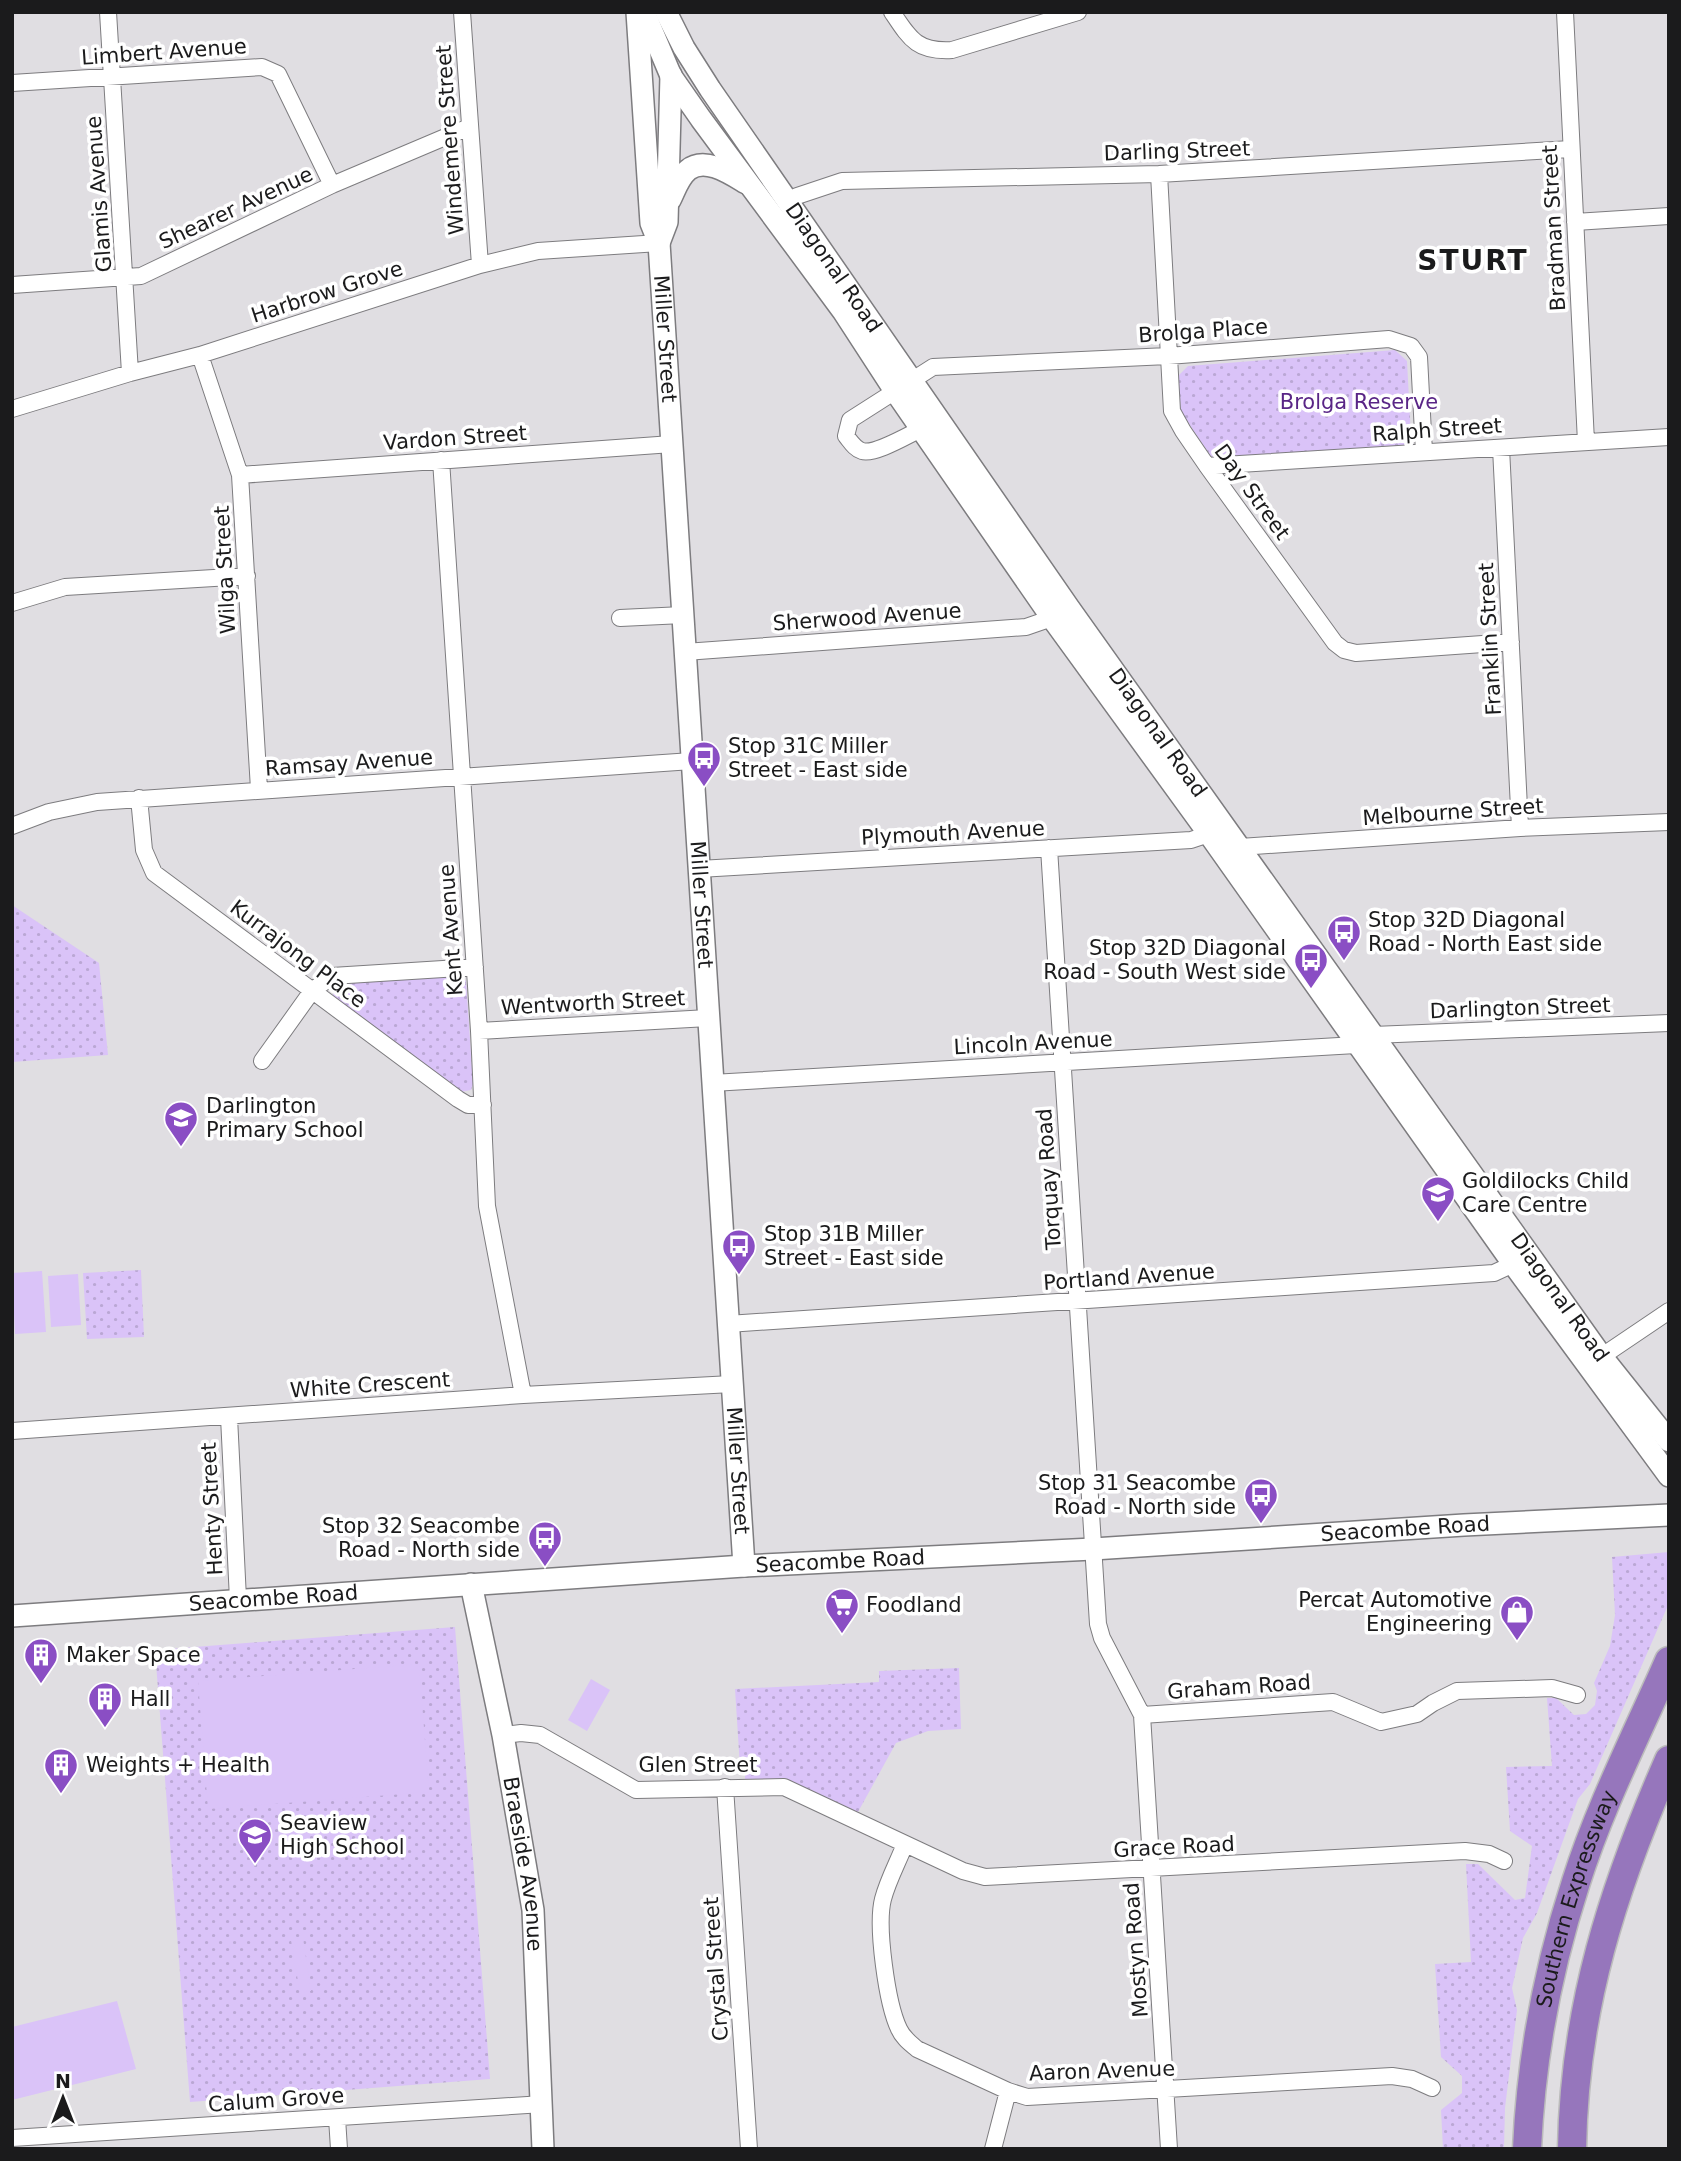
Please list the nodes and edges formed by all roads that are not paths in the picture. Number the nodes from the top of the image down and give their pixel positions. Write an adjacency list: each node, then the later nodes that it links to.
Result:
1 (108, 12): 9 (street, Glamis Avenue)
2 (462, 12): 12 (street, Windemere Street)
3 (637, 12): 22 (main road, Miller Street)
4 (644, 12): 10 (main road, Diagonal Road)
5 (665, 12): 10 (main road, Miller Street); 17 (main road, Diagonal Road)
6 (892, 12): 7 (street)
7 (1078, 12)
8 (1565, 12): 13 (street, Bradman Street)
9 (113, 76): 11 (street, Limbert Avenue); 15 (street, Limbert Avenue); 24 (street, Glamis Avenue)
10 (671, 76): 16 (main road, Diagonal Road); 18 (main road, Miller Street)
11 (12, 83)
12 (469, 127): 15 (street, Shearer Avenue); 23 (street, Windemere Street)
13 (1572, 149): 14 (street, Darling Street); 21 (street, Bradman Street)
14 (1159, 174): 17 (street, Darling Street); 27 (street, Day Street)
15 (332, 186): 24 (street, Shearer Avenue)
16 (750, 186): 18 (main road); 19 (main road, Diagonal Road)
17 (789, 202): 19 (main road); 29 (main road, Diagonal Road)
18 (669, 204): 22 (main road, Miller Street)
19 (771, 214): 29 (main road, Diagonal Road)
20 (1669, 216): 21 (street)
21 (1574, 222): 33 (street, Bradman Street)
22 (659, 243): 23 (street, Harbrow Grove); 34 (main road, Miller Street)
23 (480, 265): 26 (street, Harbrow Grove)
24 (125, 278): 25 (street, Shearer Avenue); 28 (street, Glamis Avenue)
25 (12, 285)
26 (200, 355): 28 (street, Harbrow Grove); 39 (street, Wilga Street)
27 (1168, 356): 29 (street, Brolga Place); 36 (street, Brolga Place); 38 (street, Day Street)
28 (130, 373): 30 (street, Harbrow Grove)
29 (902, 386): 31 (main road, Diagonal Road); 31 (street); 42 (main road, Diagonal Road)
30 (12, 410)
31 (921, 429): 42 (main road, Diagonal Road)
32 (1669, 437): 33 (street, Ralph Street)
33 (1586, 442): 35 (street, Ralph Street)
34 (672, 444): 37 (street, Vardon Street); 43 (main road, Miller Street)
35 (1501, 448): 36 (street, Ralph Street); 45 (street, Franklin Street)
36 (1424, 452): 38 (street, Ralph Street)
37 (441, 460): 39 (street, Vardon Street); 48 (street, Kent Avenue)
38 (1207, 466): 45 (street, Day Street)
39 (240, 475): 40 (street, Wilga Street)
40 (247, 576): 41 (street); 49 (street, Wilga Street)
41 (12, 603)
42 (1060, 613): 46 (street, Sherwood Avenue); 54 (main road, Diagonal Road); 56 (main road, Diagonal Road)
43 (683, 615): 44 (street); 46 (main road, Miller Street)
44 (620, 618)
45 (1511, 642): 53 (street, Franklin Street)
46 (685, 652): 47 (main road, Miller Street)
47 (692, 761): 48 (street, Ramsay Avenue); 57 (main road, Miller Street)
48 (461, 776): 49 (street, Ramsay Avenue); 58 (street, Kent Avenue)
49 (259, 789): 50 (street, Ramsay Avenue)
50 (139, 798): 52 (street, Ramsay Avenue); 59 (street, Kurrajong Place)
51 (1669, 822): 53 (street, Melbourne Street)
52 (12, 826)
53 (1520, 828): 56 (street, Melbourne Street)
54 (1209, 834): 55 (street, Plymouth Avenue); 56 (main road, Diagonal Road)
55 (1049, 848): 57 (street, Plymouth Avenue); 65 (street, Torquay Road)
56 (1232, 851): 63 (main road, Diagonal Road)
57 (699, 869): 60 (main road, Miller Street)
58 (475, 967): 59 (street); 62 (street, Kent Avenue)
59 (312, 991): 64 (street); 67 (street, Kurrajong Place)
60 (708, 1018): 62 (street, Wentworth Street); 66 (main road, Miller Street)
61 (1669, 1023): 63 (street, Darlington Street)
62 (480, 1031): 67 (street, Kent Avenue)
63 (1365, 1040): 65 (street, Lincoln Avenue); 68 (main road, Diagonal Road)
64 (262, 1061)
65 (1062, 1062): 66 (street, Lincoln Avenue); 69 (street, Torquay Road)
66 (712, 1083): 71 (main road, Miller Street)
67 (483, 1105): 74 (street, Kent Avenue)
68 (1522, 1260): 69 (street, Portland Avenue); 72 (main road, Diagonal Road)
69 (1077, 1302): 71 (street, Portland Avenue); 80 (street, Torquay Road)
70 (1669, 1311): 72 (street)
71 (728, 1324): 73 (main road, Miller Street)
72 (1595, 1361): 77 (main road, Diagonal Road); 78 (main road, Diagonal Road)
73 (732, 1384): 74 (street, White Crescent); 81 (main road, Miller Street)
74 (523, 1395): 75 (street, White Crescent)
75 (229, 1417): 76 (street, White Crescent); 83 (street, Henty Street)
76 (12, 1431)
77 (1669, 1441)
78 (1669, 1476)
79 (1669, 1515): 80 (main road, Seacombe Road)
80 (1093, 1549): 81 (main road, Seacombe Road); 87 (street, Mostyn Road)
81 (744, 1566): 82 (main road, Seacombe Road)
82 (471, 1584): 83 (main road, Seacombe Road); 88 (main road, Braeside Avenue)
83 (238, 1599): 84 (main road, Seacombe Road)
84 (12, 1616)
85 (1669, 1661): 106 (highway, Southern Expressway)
86 (1577, 1695): 87 (street, Graham Road)
87 (1142, 1715): 94 (street, Mostyn Road)
88 (503, 1735): 90 (street, Glen Street); 98 (main road, Braeside Avenue)
89 (1669, 1759): 107 (highway, Southern Expressway)
90 (725, 1787): 91 (street, Glen Street); 103 (street, Crystal Street)
91 (857, 1820): 92 (street, Grace Road)
92 (905, 1843): 94 (street, Grace Road); 97 (street, Aaron Avenue)
93 (1504, 1861): 94 (street, Grace Road)
94 (1152, 1870): 96 (street, Mostyn Road)
95 (1432, 2088): 96 (street, Aaron Avenue)
96 (1166, 2090): 97 (street, Aaron Avenue); 105 (street, Mostyn Road)
97 (1008, 2091): 104 (street)
98 (542, 2104): 99 (street, Calum Grove); 102 (main road, Braeside Avenue)
99 (337, 2118): 100 (street, Calum Grove); 101 (street)
100 (12, 2138)
101 (339, 2149)
102 (543, 2149)
103 (749, 2149)
104 (993, 2149)
105 (1169, 2149)
106 (1527, 2149)
107 (1572, 2149)

